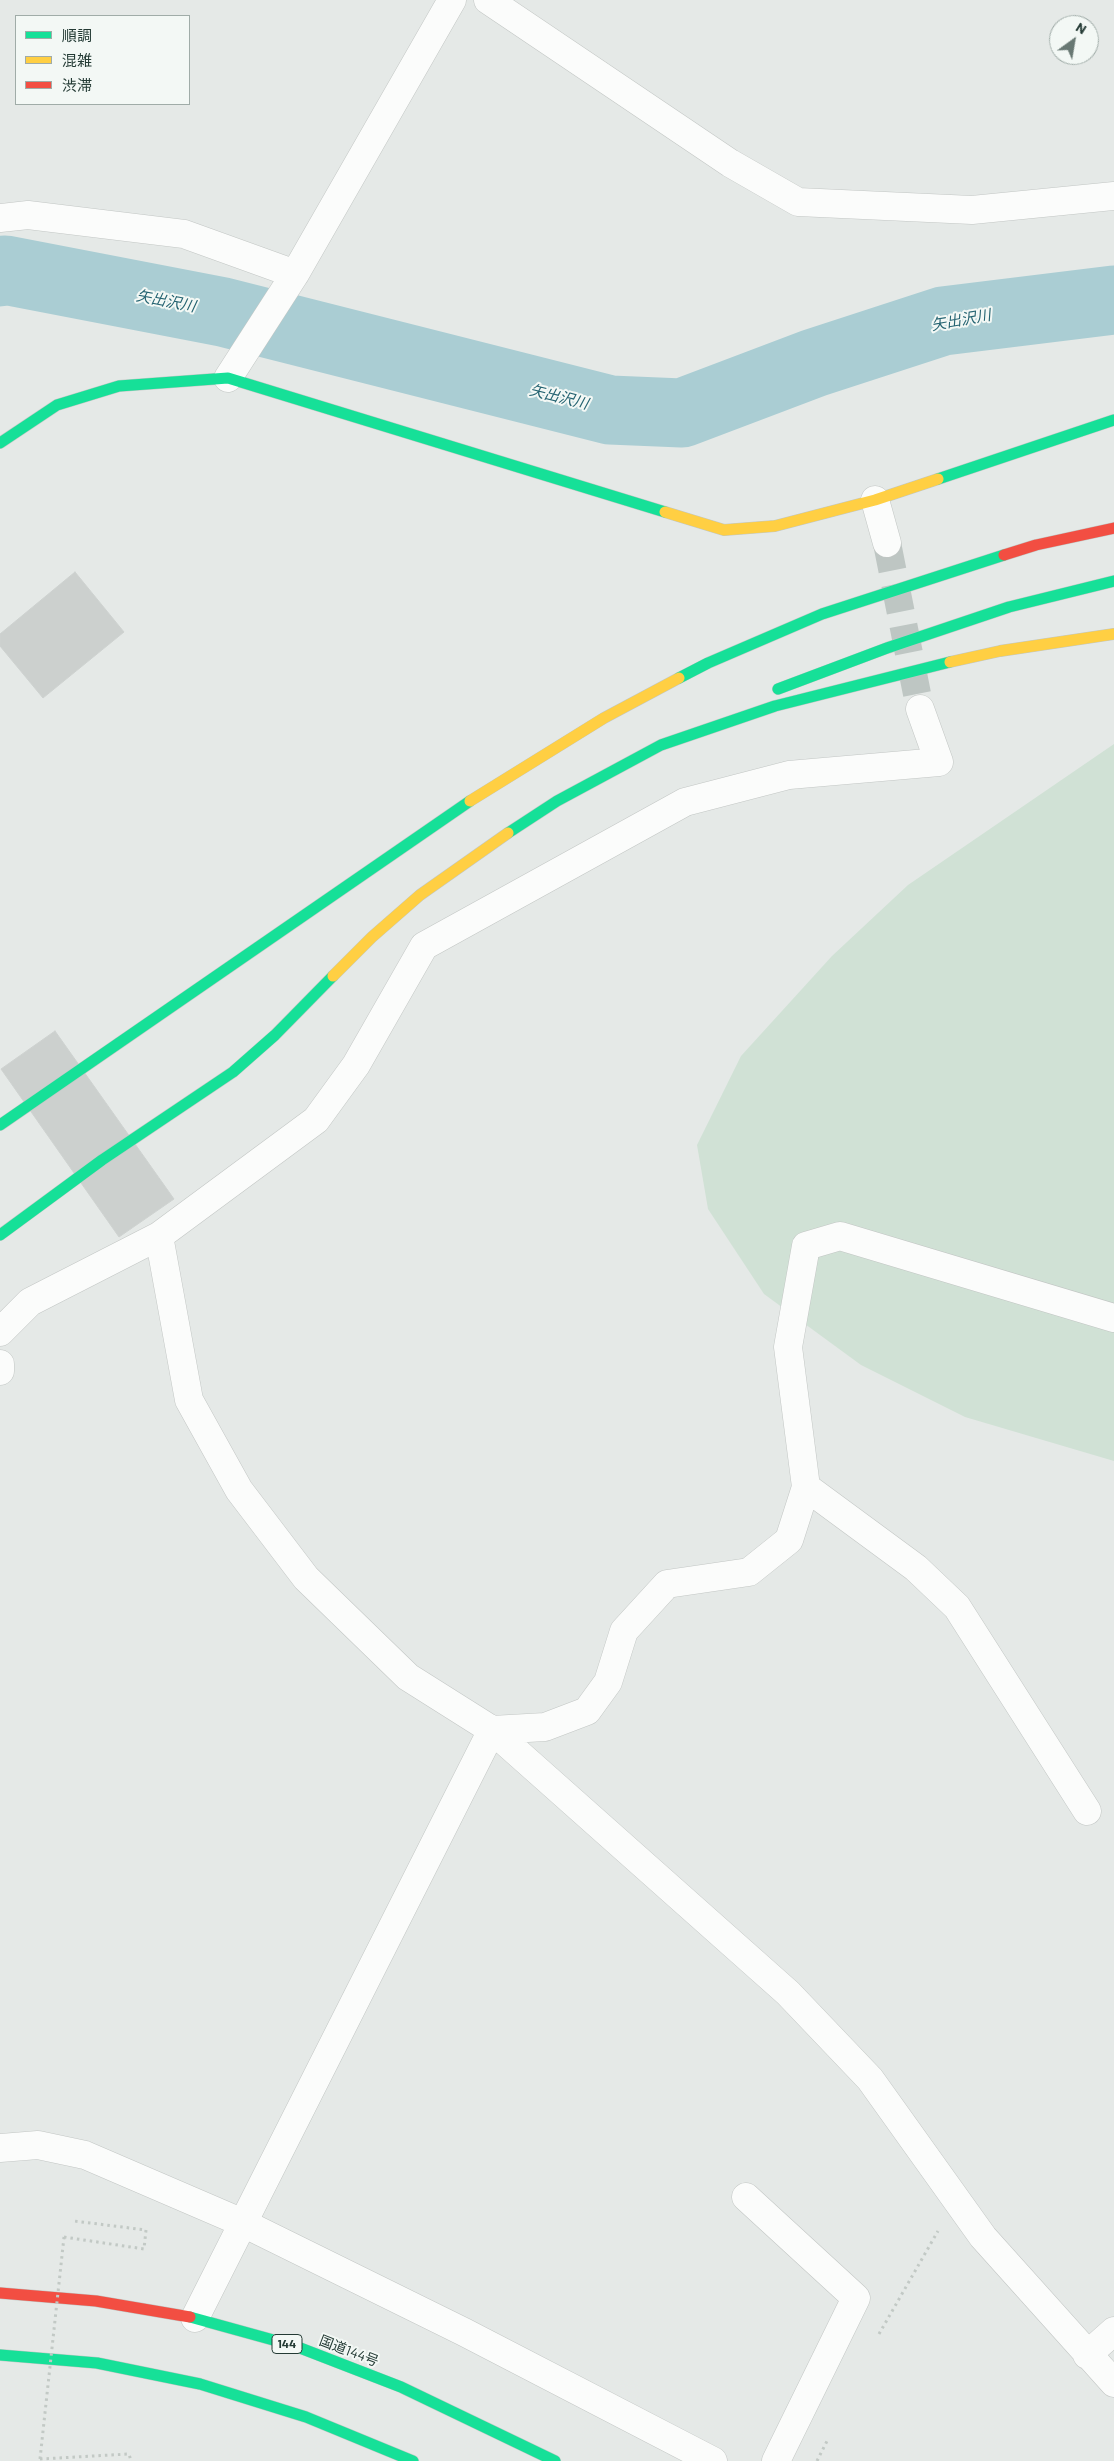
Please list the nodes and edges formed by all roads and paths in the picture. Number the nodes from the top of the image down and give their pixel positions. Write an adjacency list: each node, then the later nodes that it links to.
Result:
1 (452, 0): 5 (street)
2 (488, 0): 3 (street)
3 (1114, 196)
4 (0, 218): 5 (street)
5 (295, 274): 6 (street)
6 (235, 368): 8 (main road); 9 (main road)
7 (1114, 420): 9 (main road)
8 (0, 444)
9 (875, 500): 11 (street)
10 (1114, 528): 18 (main road)
11 (887, 543)
12 (1114, 581): 14 (main road)
13 (1114, 634): 17 (main road)
14 (771, 692)
15 (754, 700): 17 (main road)
16 (920, 709): 20 (street)
17 (661, 745): 19 (main road)
18 (0, 1125)
19 (0, 1235)
20 (159, 1236): 22 (street); 26 (street)
21 (1114, 1318): 25 (street)
22 (0, 1332)
23 (0, 1364): 24 (street)
24 (0, 1371)
25 (806, 1487): 26 (street); 27 (street)
26 (492, 1730): 30 (street); 32 (street)
27 (1087, 1811)
28 (0, 2148): 32 (street)
29 (746, 2197): 45 (street)
30 (956, 2201): 36 (path); 37 (street)
31 (74, 2221): 41 (path, bridge)
32 (243, 2223): 34 (street); 44 (street)
33 (0, 2293): 34 (main road, 国道144号 / 144)
34 (194, 2318): 43 (main road, 国道144号 / 144)
35 (1114, 2331): 37 (street)
36 (878, 2335)
37 (1087, 2355): 39 (street)
38 (0, 2356): 42 (main road)
39 (1114, 2383)
40 (829, 2436): 46 (path)
41 (131, 2461)
42 (413, 2461)
43 (555, 2461)
44 (713, 2461)
45 (776, 2461)
46 (817, 2461)

